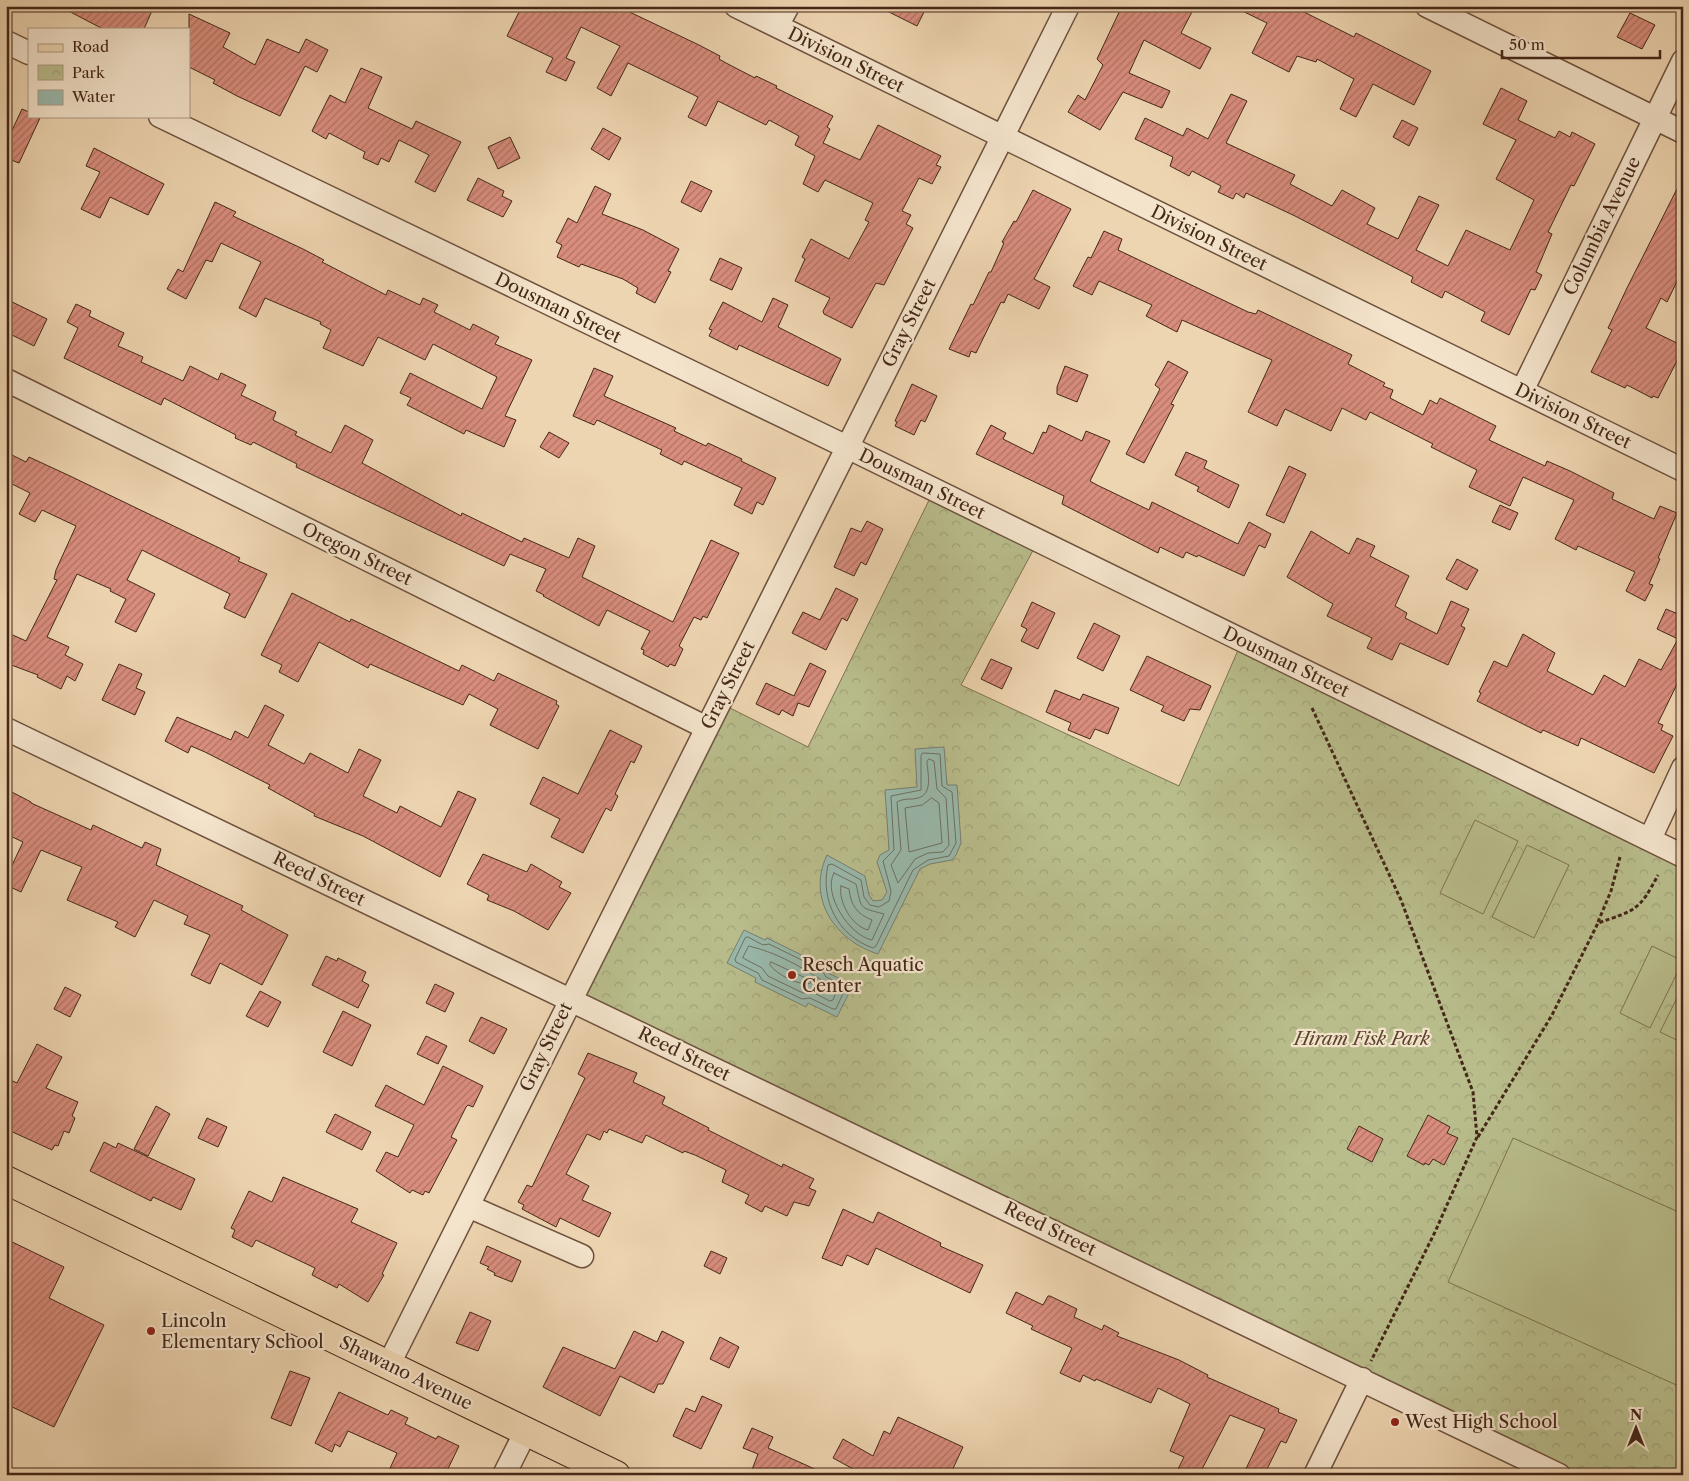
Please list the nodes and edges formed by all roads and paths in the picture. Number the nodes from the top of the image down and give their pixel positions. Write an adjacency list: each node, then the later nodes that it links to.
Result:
1 (736, 6): 5 (street, Division Street)
2 (788, 6): 5 (street)
3 (1068, 6): 12 (street, Gray Street)
4 (1427, 6): 10 (street)
5 (776, 26): 12 (street, Division Street)
6 (6, 42): 7 (street)
7 (28, 53)
8 (1683, 61): 10 (street, Columbia Avenue)
9 (164, 118): 15 (street, Dousman Street)
10 (1655, 118): 11 (street); 14 (street, Columbia Avenue)
11 (1683, 132)
12 (1002, 137): 14 (street, Division Street); 15 (street, Gray Street)
13 (6, 380): 18 (street, Oregon Street)
14 (1522, 391): 16 (street, Division Street)
15 (847, 447): 18 (street, Gray Street); 21 (street, Dousman Street)
16 (1683, 470)
17 (1312, 708): 27 (path)
18 (707, 728): 26 (street, Gray Street)
19 (6, 729): 26 (street, Reed Street)
20 (1683, 768): 21 (street)
21 (1650, 839): 22 (street, Dousman Street)
22 (1683, 856)
23 (1620, 857): 25 (path)
24 (1658, 875): 25 (path)
25 (1598, 923): 27 (path)
26 (570, 999): 29 (street, Gray Street); 32 (street, Reed Street)
27 (1477, 1137): 32 (path)
28 (6, 1180): 31 (main road, Shawano Avenue)
29 (468, 1206): 30 (street); 31 (street, Gray Street)
30 (582, 1256)
31 (389, 1364): 33 (main road, Shawano Avenue)
32 (1362, 1379): 36 (street); 37 (street, Reed Street)
33 (526, 1431): 34 (street); 35 (main road, Shawano Avenue)
34 (504, 1475)
35 (616, 1475)
36 (1314, 1475)
37 (1559, 1475)

